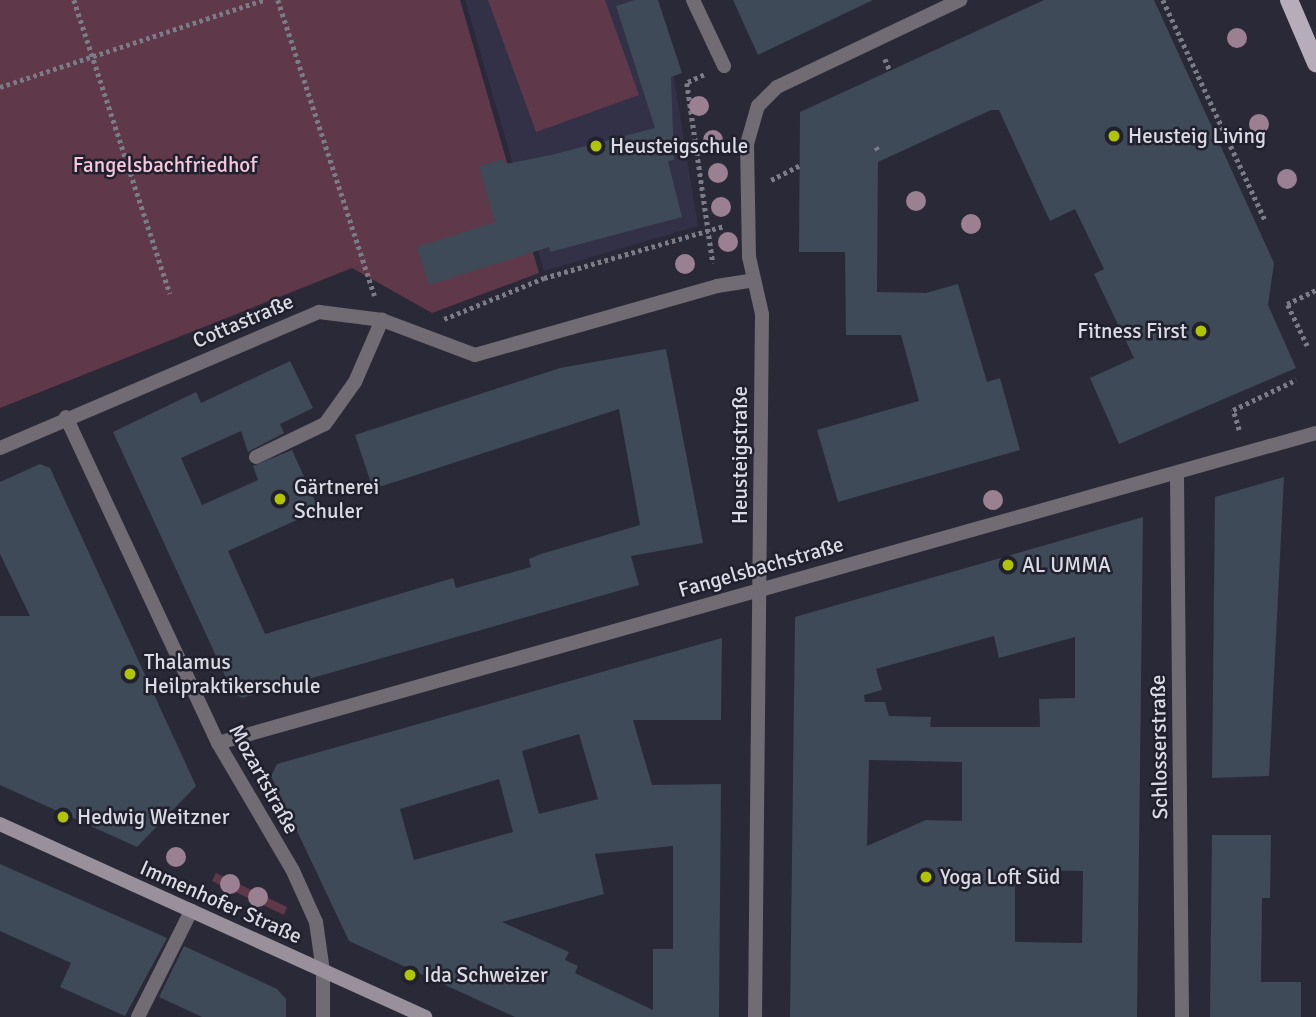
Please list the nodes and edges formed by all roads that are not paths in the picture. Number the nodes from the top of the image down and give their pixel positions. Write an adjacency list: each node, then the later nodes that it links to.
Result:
1 (693, 0): 5 (street)
2 (960, 0): 6 (street, Heusteigstraße)
3 (1289, 0): 4 (main road)
4 (1316, 63)
5 (724, 66)
6 (754, 280): 7 (street, Cottastraße); 13 (street, Heusteigstraße)
7 (382, 320): 8 (street, Cottastraße); 11 (street)
8 (66, 417): 10 (street, Cottastraße); 14 (street, Mozartstraße)
9 (1316, 433): 12 (street, Fangelsbachstraße)
10 (0, 447)
11 (256, 457)
12 (1177, 476): 13 (street, Fangelsbachstraße); 22 (street, Schlosserstraße)
13 (761, 589): 14 (street, Fangelsbachstraße); 21 (street, Heusteigstraße)
14 (218, 743): 17 (street, Mozartstraße)
15 (0, 824): 16 (main road, Immenhofer Straße)
16 (191, 911): 17 (main road, Immenhofer Straße); 18 (street)
17 (323, 971): 19 (street, Mozartstraße); 20 (main road, Immenhofer Straße)
18 (138, 1017)
19 (323, 1017)
20 (425, 1017)
21 (755, 1017)
22 (1182, 1017)

